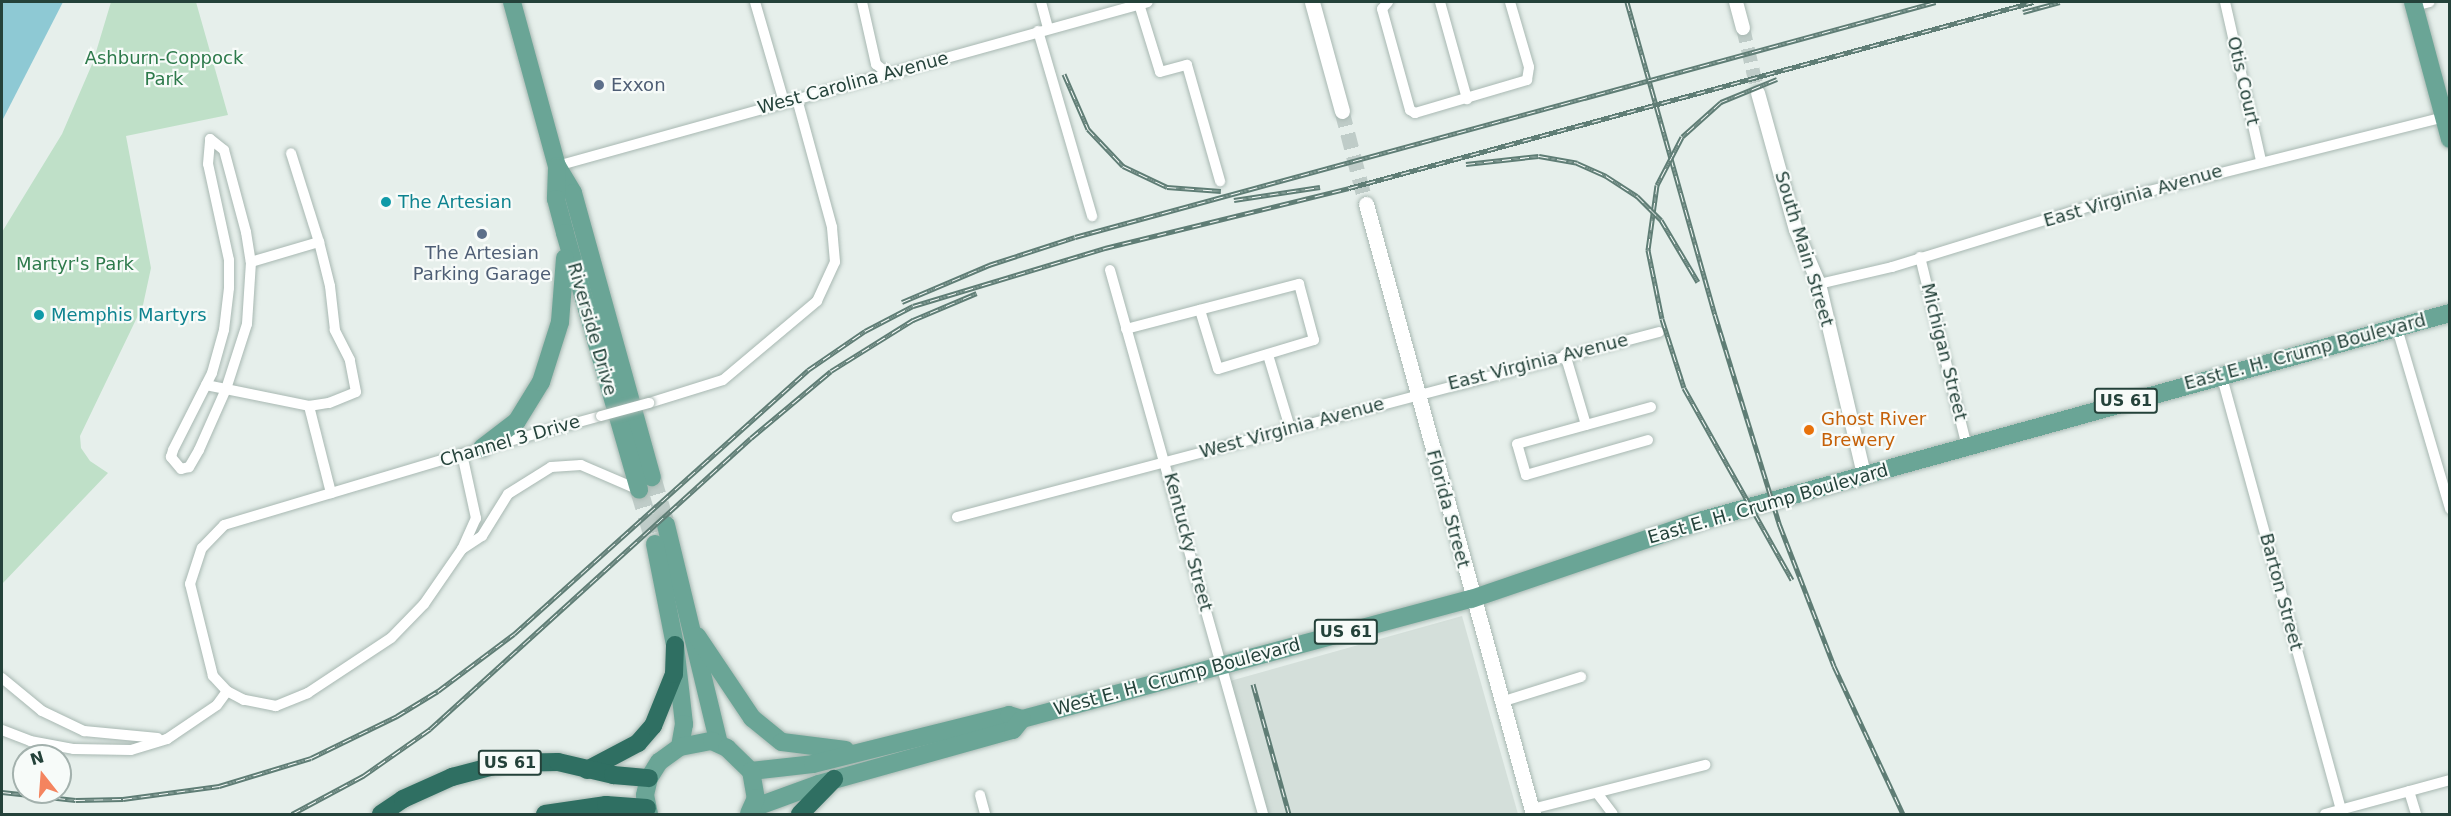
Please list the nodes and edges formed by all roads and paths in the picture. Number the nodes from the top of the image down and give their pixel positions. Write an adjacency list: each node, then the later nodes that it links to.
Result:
1 (512, 2): 25 (main road, Riverside Drive)
2 (755, 2): 19 (street)
3 (862, 2): 15 (street)
4 (1041, 2): 14 (street)
5 (1312, 2): 20 (main road)
6 (1440, 2): 18 (street)
7 (1510, 2): 18 (street)
8 (1736, 2): 13 (street)
9 (2225, 2): 24 (street, Otis Court)
10 (1143, 3): 14 (street, West Carolina Avenue); 26 (street)
11 (2419, 3): 21 (main road)
12 (1385, 5): 18 (street)
13 (1743, 28)
14 (1043, 30): 15 (street, West Carolina Avenue); 28 (street)
15 (889, 75): 17 (street, West Carolina Avenue)
16 (1758, 93): 34 (street, South Main Street)
17 (796, 99): 19 (street, West Carolina Avenue); 52 (street, Channel 3 Drive, bridge)
18 (1467, 99)
19 (783, 102): 25 (street, West Carolina Avenue)
20 (1342, 111)
21 (2446, 116): 22 (main road); 24 (street, East Virginia Avenue)
22 (2450, 139)
23 (291, 153): 30 (street)
24 (2262, 160): 31 (street, East Virginia Avenue)
25 (557, 166): 29 (main road, Riverside Drive); 56 (main road, Riverside Drive)
26 (1220, 181)
27 (1366, 204): 45 (main road, Florida Street)
28 (1092, 216)
29 (565, 232): 52 (main road); 57 (main road, Riverside Drive)
30 (319, 242): 32 (street); 46 (street)
31 (1920, 257): 34 (street, East Virginia Avenue); 51 (street, Michigan Street)
32 (251, 262): 43 (street); 44 (street)
33 (1110, 270): 38 (street, Kentucky Street)
34 (1819, 284): 55 (street, South Main Street)
35 (1200, 310): 38 (street); 41 (street); 41 (street)
36 (2450, 313): 37 (main road, East E. H. Crump Boulevard / US 61)
37 (2396, 325): 42 (main road, East E. H. Crump Boulevard / US 61); 59 (street)
38 (1126, 329): 54 (street, Kentucky Street)
39 (1659, 332): 40 (street, East Virginia Avenue)
40 (1565, 354): 45 (street, East Virginia Avenue); 48 (street)
41 (1268, 355): 49 (street)
42 (2221, 374): 51 (main road, East E. H. Crump Boulevard / US 61); 87 (street, Barton Street)
43 (207, 385): 44 (street); 44 (street)
44 (226, 389): 46 (street)
45 (1418, 393): 49 (street, West Virginia Avenue); 64 (main road, Florida Street)
46 (309, 406): 58 (street)
47 (1651, 407): 48 (street)
48 (1586, 425): 50 (street)
49 (1290, 428): 54 (street, West Virginia Avenue)
50 (1648, 440)
51 (1967, 447): 55 (main road, East E. H. Crump Boulevard / US 61)
52 (482, 448): 53 (street, Channel 3 Drive)
53 (462, 454): 58 (street, Channel 3 Drive); 63 (street)
54 (1166, 462): 60 (street, West Virginia Avenue); 67 (street, Kentucky Street)
55 (1864, 475): 64 (main road, East E. H. Crump Boulevard / US 61)
56 (652, 477)
57 (639, 490): 63 (street)
58 (331, 493): 70 (street, Channel 3 Drive)
59 (2450, 509)
60 (957, 517)
61 (666, 525): 65 (main road)
62 (655, 544): 66 (main road)
63 (462, 549): 70 (street)
64 (1471, 599): 67 (main road, West E. H. Crump Boulevard / US 61); 71 (main road, Florida Street)
65 (694, 631): 75 (main road); 77 (main road)
66 (675, 645): 76 (main road); 79 (highway)
67 (1221, 665): 72 (main road, West E. H. Crump Boulevard / US 61); 95 (street, Kentucky Street)
68 (1581, 677): 71 (street)
69 (2, 678): 74 (street)
70 (227, 691): 74 (street)
71 (1501, 702): 90 (main road, Florida Street)
72 (1022, 719): 77 (main road, West E. H. Crump Boulevard / US 61); 82 (main road, West E. H. Crump Boulevard / US 61)
73 (2, 730): 74 (street)
74 (167, 739)
75 (719, 744): 76 (main road); 80 (main road)
76 (680, 747): 81 (main road)
77 (862, 751): 80 (main road, West E. H. Crump Boulevard / US 61)
78 (1705, 765): 85 (street)
79 (587, 770): 81 (highway, US 61); 91 (highway, US 61)
80 (751, 771): 88 (main road)
81 (649, 778): 89 (main road)
82 (834, 779): 88 (main road, West E. H. Crump Boulevard / US 61); 93 (highway)
83 (2450, 780): 84 (street)
84 (2409, 791): 87 (street); 98 (street)
85 (1597, 793): 90 (street); 96 (street)
86 (980, 795): 94 (street)
87 (2341, 810): 97 (street)
88 (751, 811)
89 (648, 812): 92 (highway)
90 (1532, 812)
91 (381, 814)
92 (545, 814)
93 (800, 814)
94 (985, 814)
95 (1263, 814)
96 (1613, 814)
97 (2325, 814)
98 (2416, 814)

